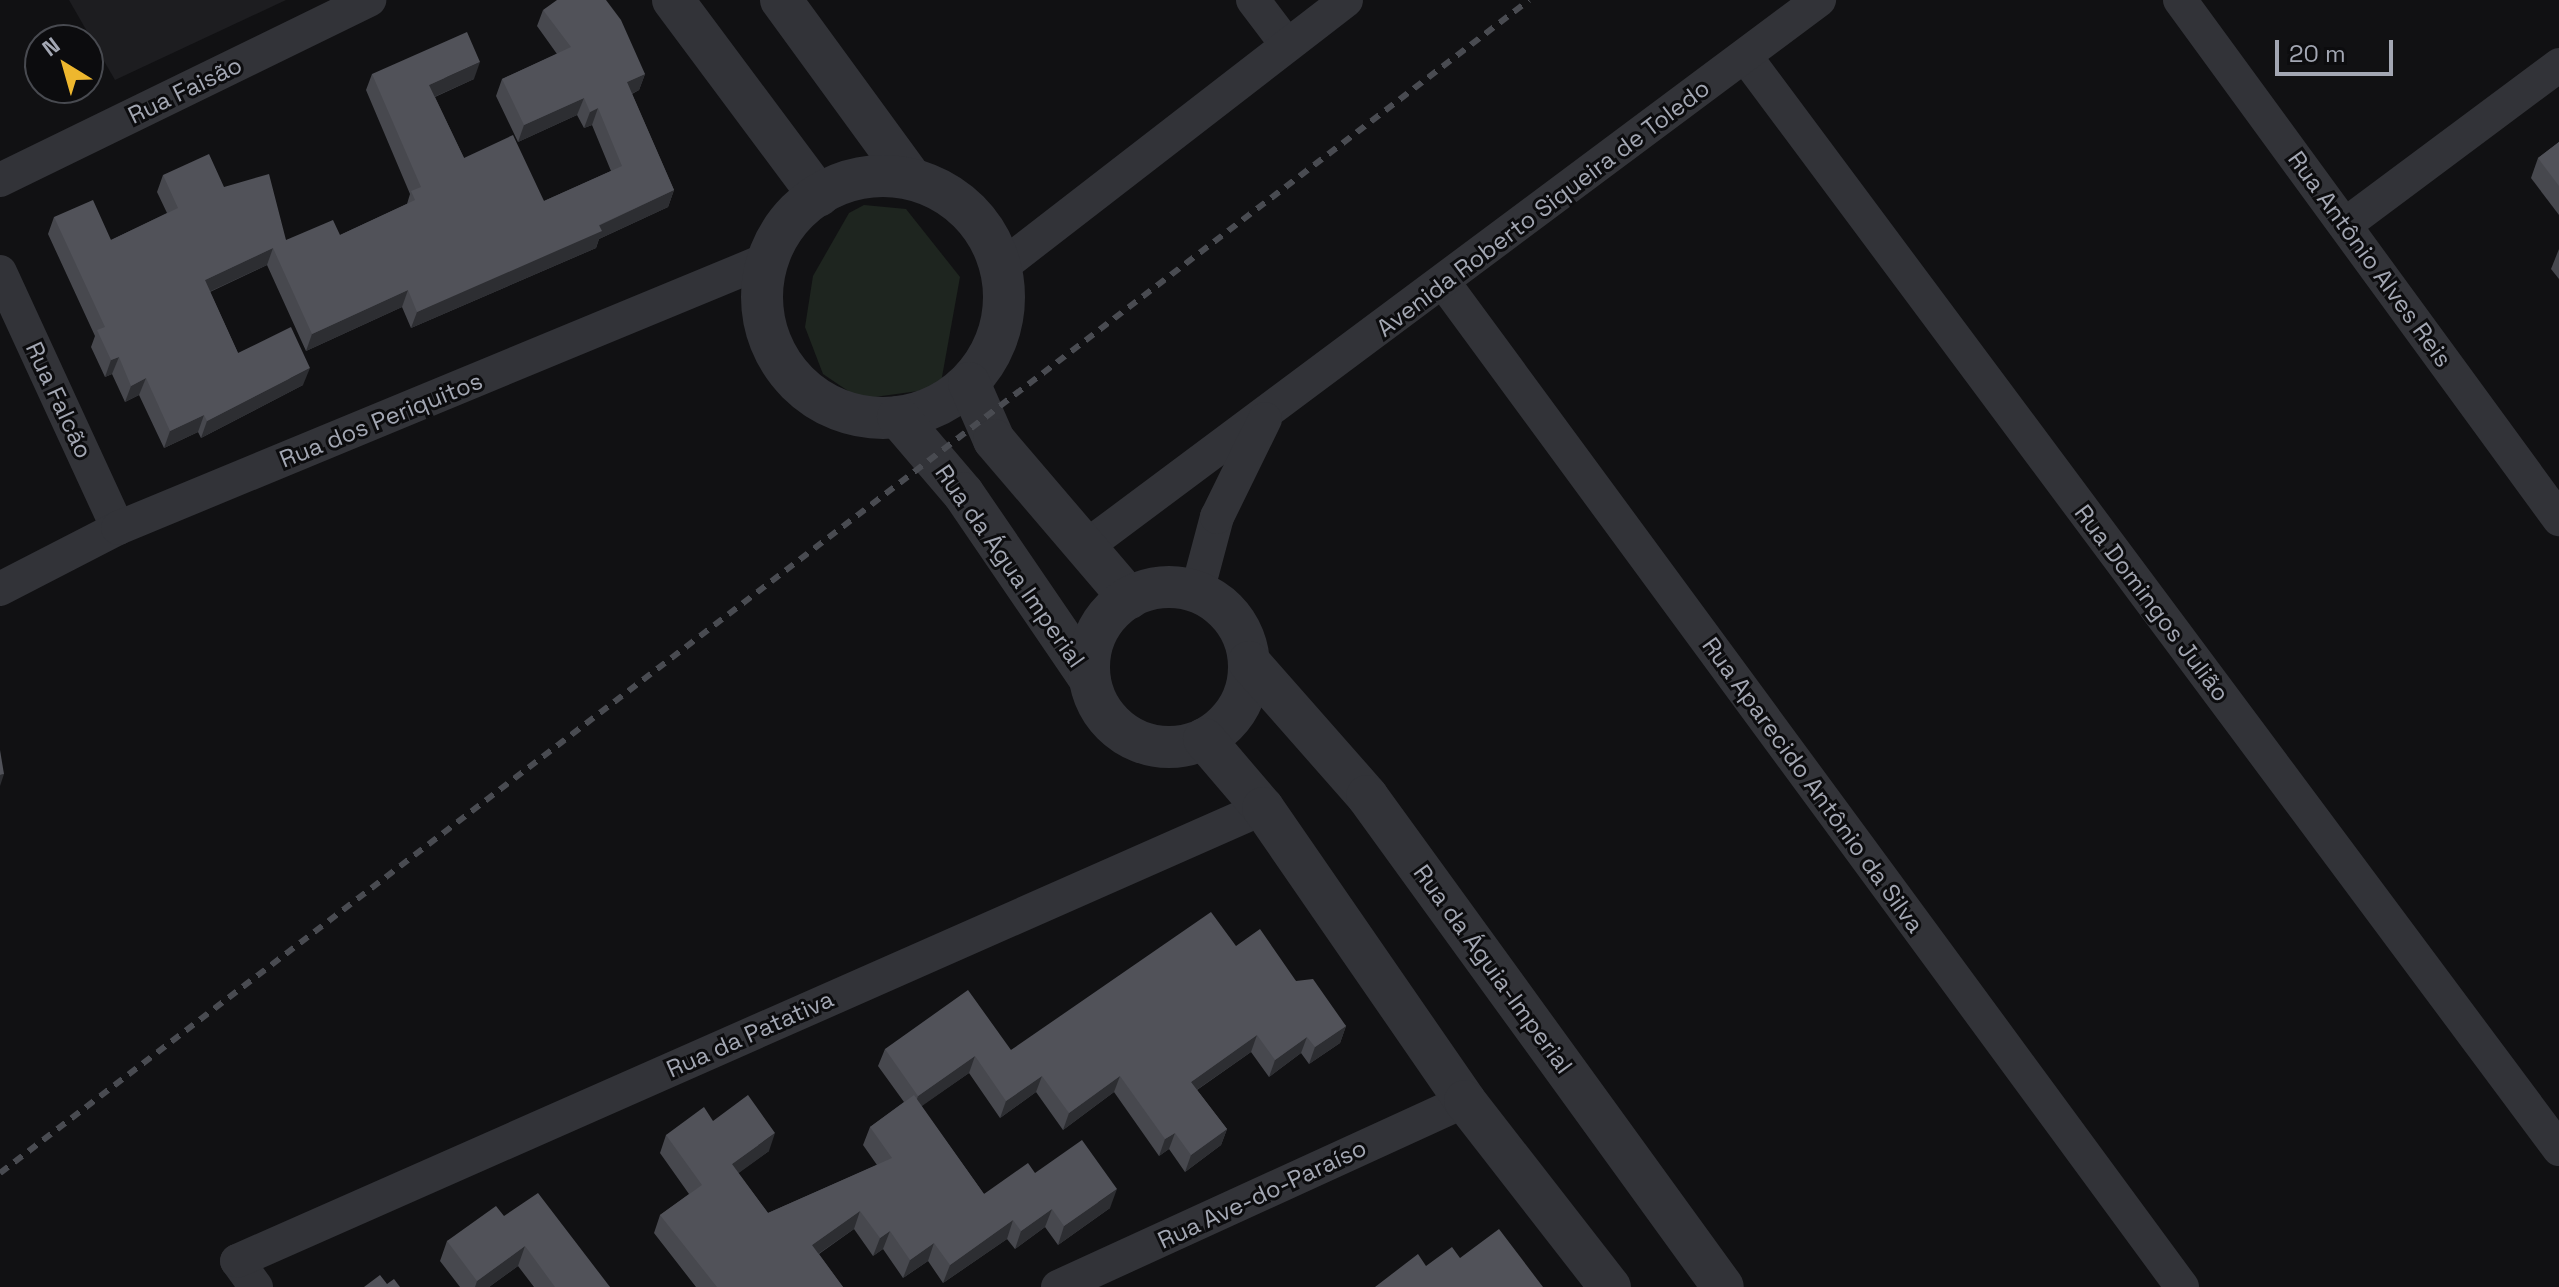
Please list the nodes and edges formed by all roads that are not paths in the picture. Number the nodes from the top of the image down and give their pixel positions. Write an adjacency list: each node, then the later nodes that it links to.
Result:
1 (369, 0): 12 (street, Rua Faisão)
2 (673, 0): 13 (street)
3 (781, 0): 11 (street)
4 (1253, 0): 8 (street)
5 (1346, 0): 8 (street)
6 (1819, 0): 9 (street, Avenida Roberto Siqueira de Toledo)
7 (2180, 0): 14 (street, Rua Antônio Alves Reis)
8 (1287, 45): 16 (street)
9 (1745, 56): 18 (street, Avenida Roberto Siqueira de Toledo); 33 (street, Rua Domingos Julião)
10 (2559, 65): 14 (street)
11 (910, 177): 13 (street); 16 (street)
12 (0, 180)
13 (819, 196): 15 (street)
14 (2346, 224): 22 (street, Rua Antônio Alves Reis)
15 (766, 260): 21 (street); 23 (street, Rua dos Periquitos)
16 (1001, 267): 19 (street)
17 (0, 272): 23 (street, Rua Falcão)
18 (1444, 283): 20 (street, Avenida Roberto Siqueira de Toledo); 38 (street, Rua Aparecido Antônio da Silva)
19 (969, 383): 21 (street); 24 (street)
20 (1267, 416): 24 (street, Avenida Roberto Siqueira de Toledo); 26 (street, Avenida Roberto Siqueira de Toledo)
21 (898, 417): 29 (street, Rua da Água Imperial)
22 (2558, 515)
23 (118, 528): 25 (street, Rua dos Periquitos)
24 (1088, 545): 27 (street)
25 (0, 589)
26 (1197, 592): 27 (street); 28 (street)
27 (1129, 598): 29 (street)
28 (1249, 662): 30 (street); 37 (street, Rua da Águia-Imperial)
29 (1089, 678): 30 (street)
30 (1204, 739): 31 (street)
31 (1263, 808): 32 (street); 34 (street, Rua da Patativa)
32 (1465, 1101): 35 (street, Rua Ave-do-Paraíso); 36 (street)
33 (2559, 1149)
34 (247, 1274)
35 (1058, 1287)
36 (1610, 1287)
37 (1723, 1287)
38 (2182, 1287)

